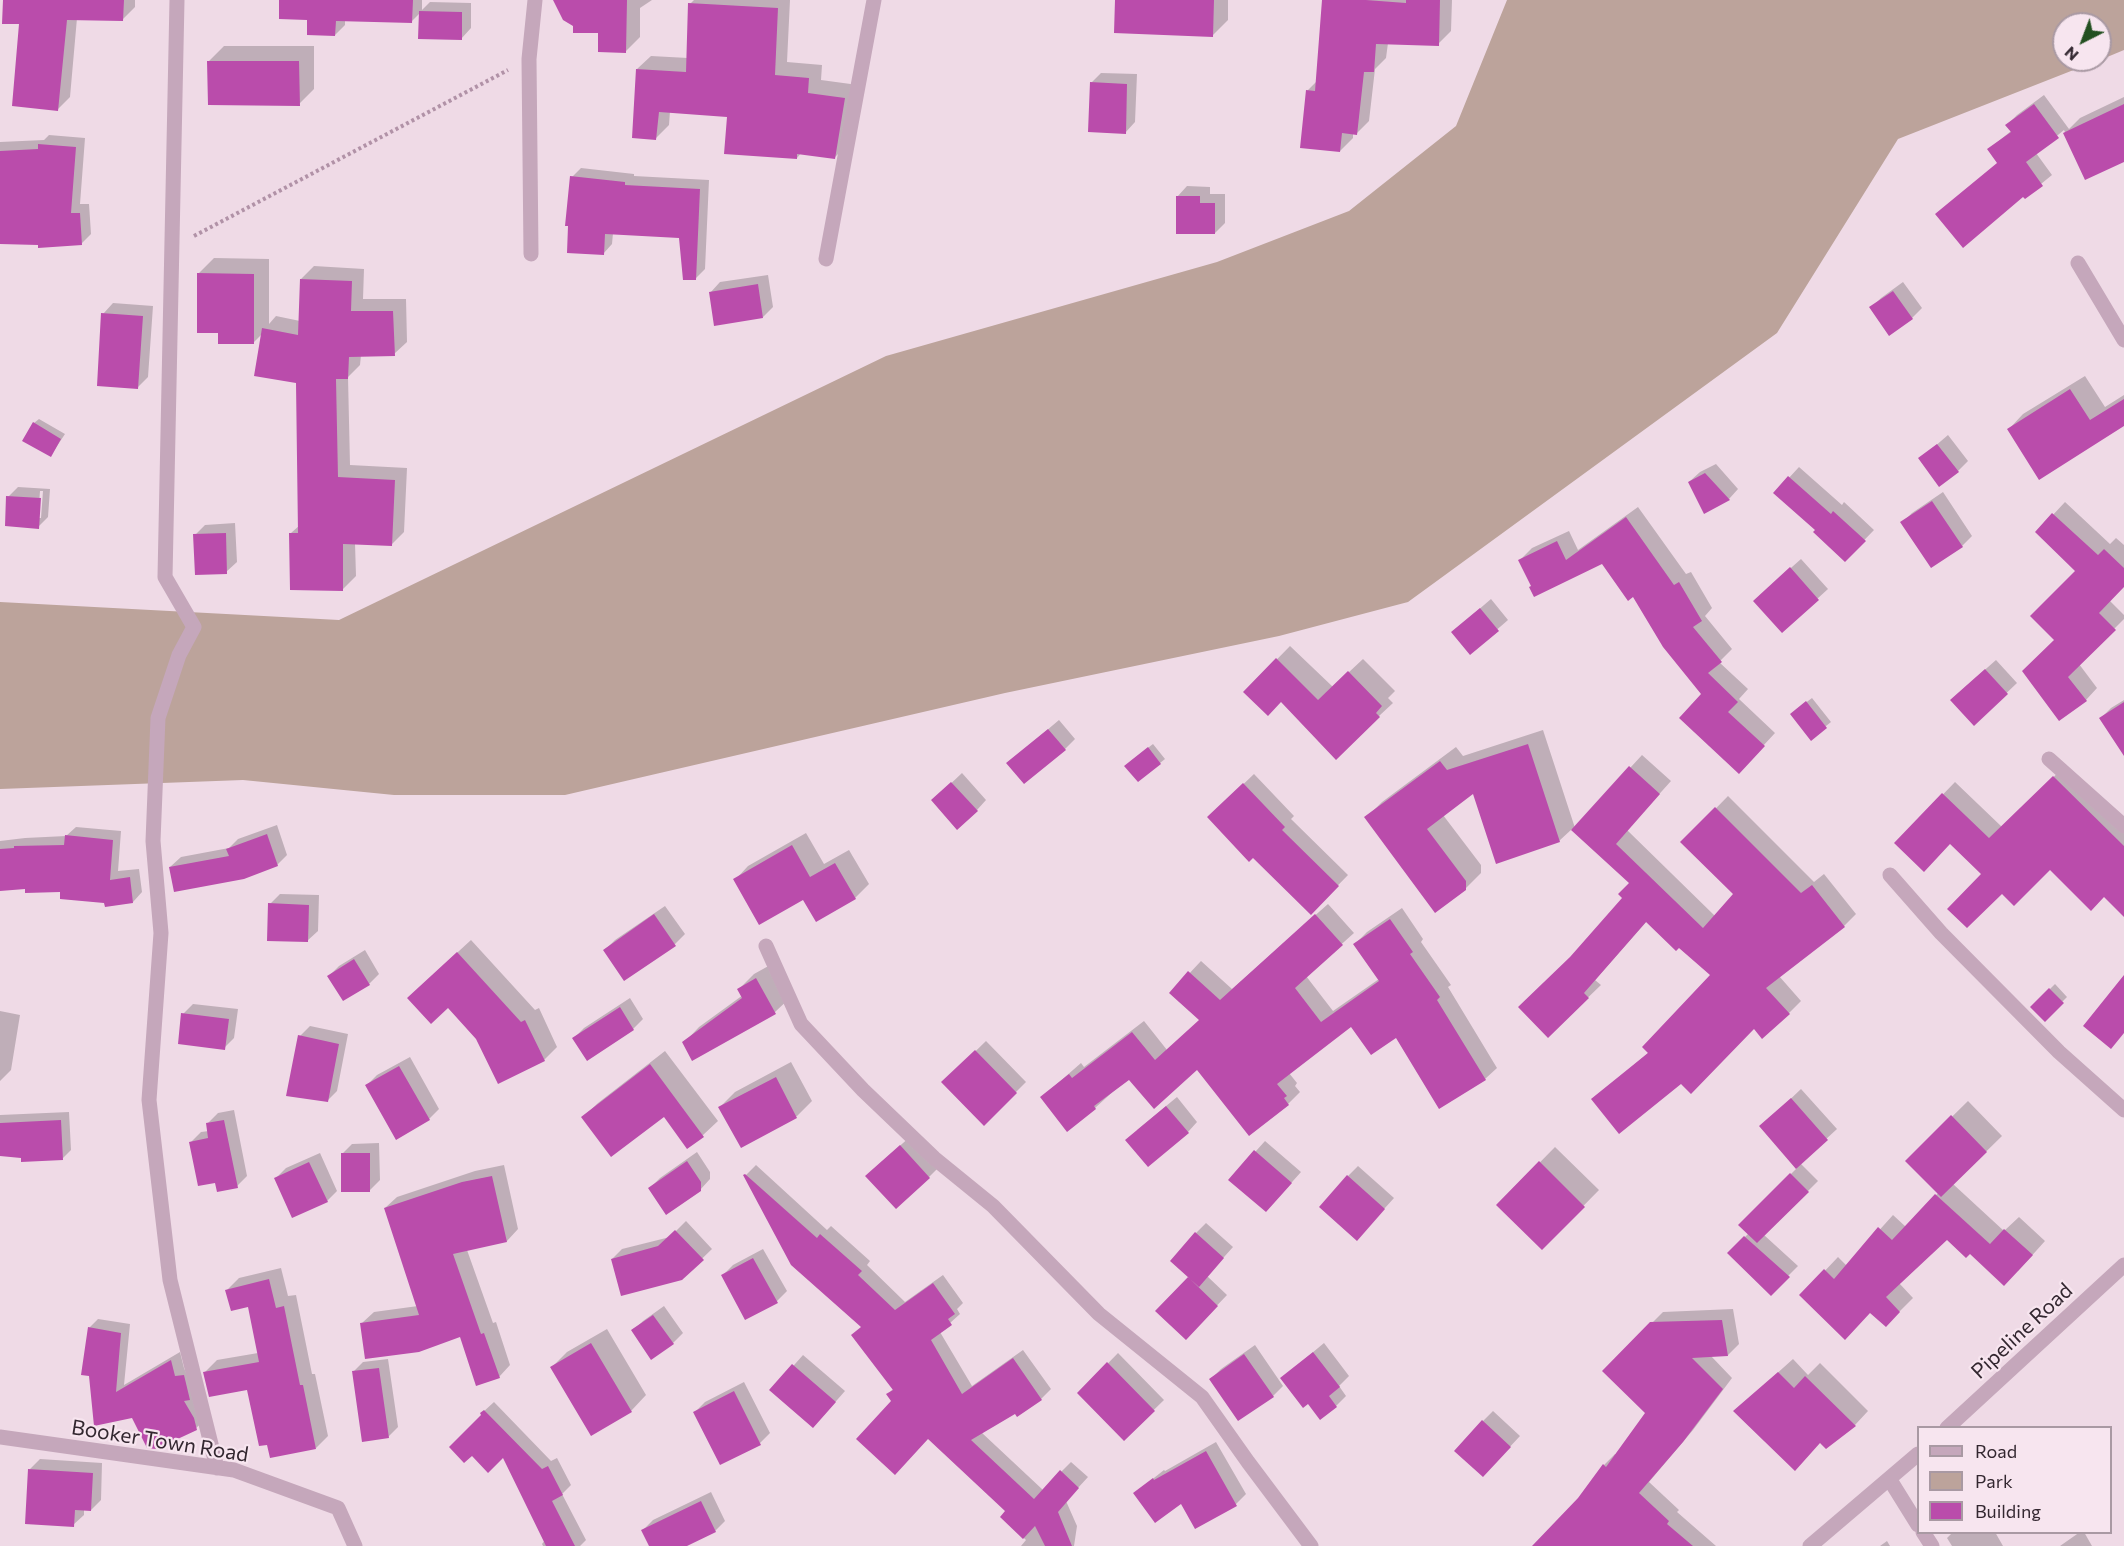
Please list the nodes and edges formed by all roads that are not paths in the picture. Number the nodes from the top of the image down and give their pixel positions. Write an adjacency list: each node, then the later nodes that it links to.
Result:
1 (177, 0): 17 (street)
2 (535, 0): 4 (street)
3 (874, 0): 5 (street)
4 (531, 254)
5 (826, 259)
6 (2078, 263): 7 (street)
7 (2124, 340)
8 (2049, 759): 9 (street)
9 (2124, 826)
10 (1890, 875): 12 (street)
11 (766, 946): 21 (street)
12 (2124, 1110)
13 (2124, 1265): 14 (street, Pipeline Road)
14 (1949, 1426)
15 (0, 1437): 17 (street, Booker Town Road)
16 (1917, 1455): 18 (street)
17 (217, 1467): 20 (street, Booker Town Road)
18 (1890, 1480): 19 (street); 22 (street)
19 (1917, 1523)
20 (356, 1546)
21 (1311, 1546)
22 (1810, 1546)

